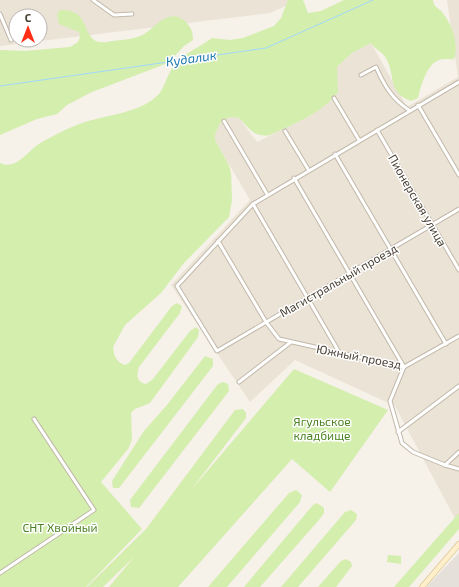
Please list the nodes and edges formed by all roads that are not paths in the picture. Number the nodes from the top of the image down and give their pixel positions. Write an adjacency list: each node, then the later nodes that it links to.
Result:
1 (93, 0): 3 (street)
2 (0, 14): 4 (street)
3 (132, 14)
4 (8, 33)
5 (361, 75): 9 (street)
6 (459, 82): 8 (street)
7 (334, 98): 13 (street)
8 (418, 106): 9 (street); 16 (street)
9 (409, 110): 11 (street)
10 (224, 121): 18 (street)
11 (377, 130): 13 (street); 21 (street, Пионерская улица)
12 (285, 131): 15 (street)
13 (359, 140): 14 (street)
14 (335, 154): 15 (street); 23 (street)
15 (308, 169): 17 (street)
16 (459, 175)
17 (294, 178): 18 (street); 25 (street)
18 (267, 194): 19 (street)
19 (253, 204): 22 (street); 26 (street)
20 (459, 210): 21 (street, Магистральный проезд)
21 (433, 225): 23 (street, Магистральный проезд); 24 (street, Пионерская улица)
22 (218, 241): 27 (street); 27 (street, Магистральный проезд)
23 (391, 249): 25 (street, Магистральный проезд); 30 (street)
24 (459, 270)
25 (349, 272): 26 (street, Магистральный проезд); 32 (street)
26 (308, 297): 27 (street, Магистральный проезд); 31 (street)
27 (266, 322): 29 (street, Южный проезд)
28 (459, 336): 30 (street, Южный проезд)
29 (292, 342): 31 (street, Южный проезд); 33 (street)
30 (446, 344): 32 (street, Южный проезд)
31 (339, 352): 32 (street, Южный проезд)
32 (404, 367): 36 (street)
33 (239, 382)
34 (459, 386): 36 (street)
35 (34, 419): 41 (street)
36 (398, 432): 38 (street)
37 (459, 452): 38 (street)
38 (445, 465): 39 (street)
39 (459, 469)
40 (459, 544): 42 (street)
41 (0, 573)
42 (422, 587)

